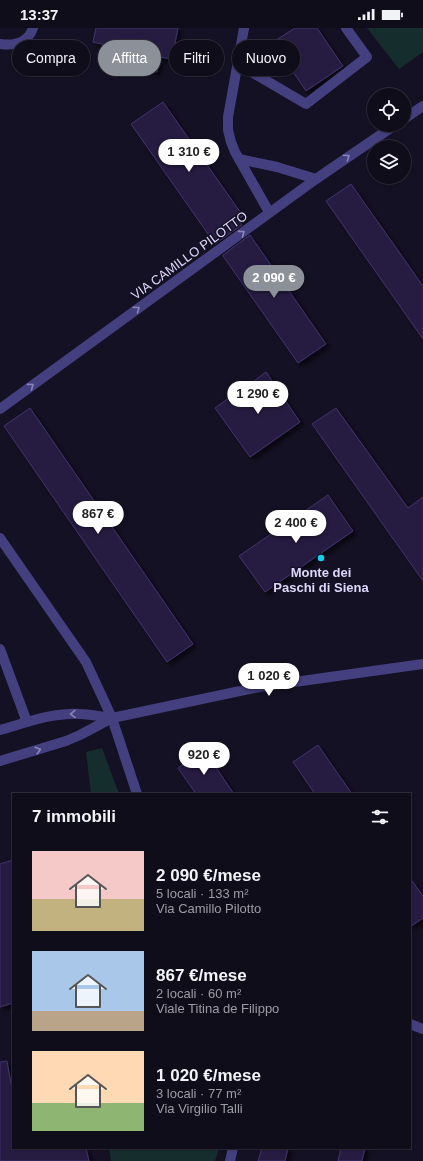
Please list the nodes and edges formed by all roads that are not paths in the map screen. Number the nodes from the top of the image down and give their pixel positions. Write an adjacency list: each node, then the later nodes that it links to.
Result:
1 (33, 28): 5 (street)
2 (244, 28): 4 (street)
3 (346, 28): 7 (street)
4 (242, 40)
5 (0, 44)
6 (235, 76): 11 (street)
7 (258, 76)
8 (423, 106): 9 (street)
9 (411, 114)
10 (385, 132): 12 (street, VIA CAMILLO PILOTTO, one-way to 10)
11 (239, 159): 12 (street); 13 (street)
12 (316, 179): 13 (street, VIA CAMILLO PILOTTO)
13 (269, 212): 14 (street, VIA CAMILLO PILOTTO, one-way to 13)
14 (0, 409)
15 (0, 538): 18 (street)
16 (0, 649): 19 (street)
17 (423, 664): 18 (street)
18 (112, 718): 19 (street, one-way to 19); 21 (street, one-way to 18); 22 (street)
19 (27, 722): 20 (street)
20 (0, 730)
21 (0, 761)
22 (137, 793)
23 (411, 1024): 24 (street)
24 (423, 1029)
25 (233, 1149): 26 (street)
26 (230, 1161)

